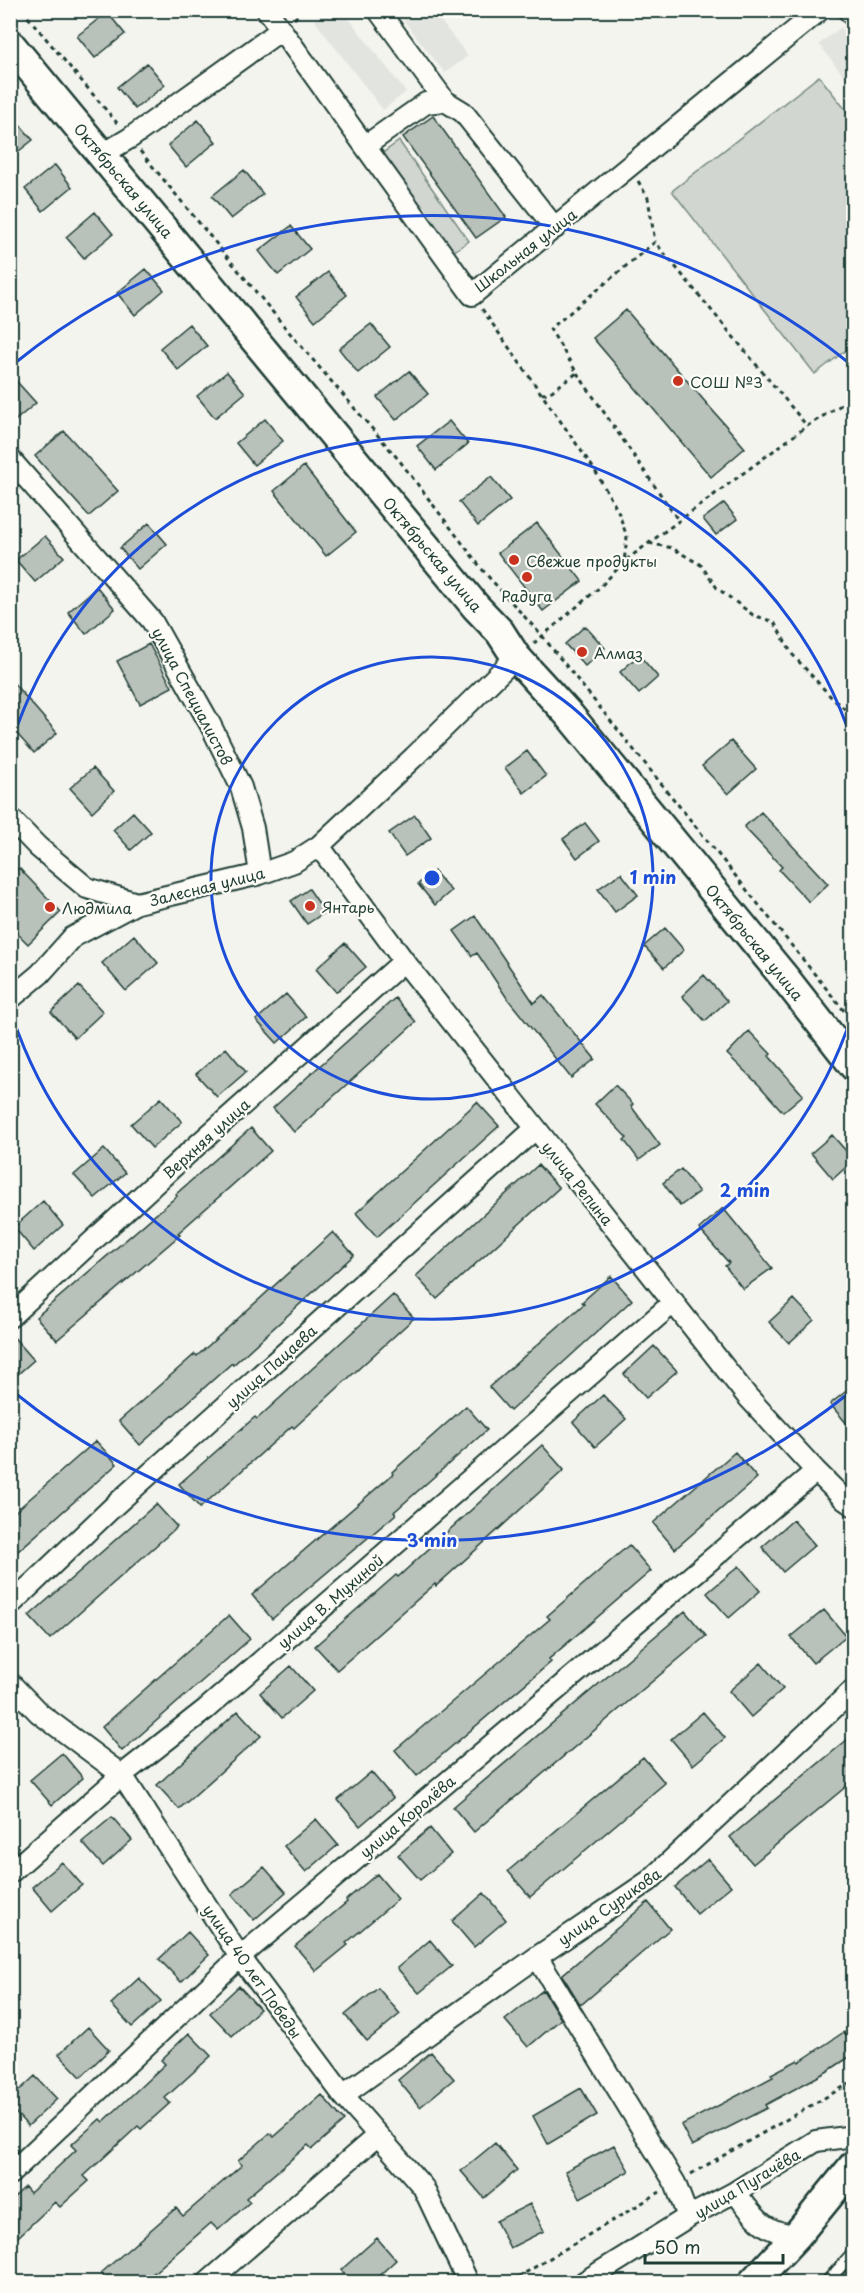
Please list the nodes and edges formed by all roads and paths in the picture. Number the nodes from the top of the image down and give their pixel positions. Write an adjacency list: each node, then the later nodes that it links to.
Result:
1 (22, 10): 10 (path)
2 (267, 10): 7 (street, Школьная улица)
3 (378, 10): 9 (street)
4 (820, 10): 13 (street, Школьная улица)
5 (848, 10): 6 (street)
6 (854, 17)
7 (281, 30): 10 (street); 11 (street, Школьная улица)
8 (10, 44): 12 (main road, Октябрьская улица)
9 (445, 101): 11 (street); 14 (street)
10 (129, 138): 12 (street); 27 (path)
11 (364, 146): 16 (street, Школьная улица)
12 (103, 154): 28 (main road, Октябрьская улица)
13 (629, 166): 14 (street, Школьная улица); 15 (path)
14 (555, 228): 16 (street, Школьная улица)
15 (655, 242): 17 (path); 22 (path)
16 (472, 295): 18 (path)
17 (577, 373): 18 (path); 24 (path)
18 (542, 394): 26 (path)
19 (854, 397): 20 (path)
20 (847, 402): 21 (path); 22 (path)
21 (854, 405)
22 (807, 426): 24 (path)
23 (10, 459): 32 (street, улица Специалистов)
24 (678, 520): 25 (path)
25 (649, 543): 26 (path); 29 (path)
26 (624, 562): 27 (path)
27 (543, 637): 28 (path); 36 (path)
28 (516, 657): 31 (street, Залесная улица); 37 (main road, Октябрьская улица)
29 (854, 717)
30 (10, 818): 33 (street, Залесная улица)
31 (319, 846): 32 (street, Залесная улица); 34 (street, улица Репина)
32 (260, 874): 33 (street, Залесная улица)
33 (137, 903): 35 (street)
34 (404, 961): 38 (street, улица Репина); 40 (street, Верхняя улица)
35 (10, 999)
36 (854, 1023)
37 (854, 1066)
38 (535, 1128): 39 (street, улица Репина); 43 (street, улица Пацаева)
39 (674, 1302): 41 (street, улица Репина); 46 (street, улица В. Мухиной)
40 (10, 1317)
41 (816, 1472): 42 (street, улица Репина); 48 (street, улица Королёва)
42 (854, 1506)
43 (10, 1605)
44 (10, 1683): 46 (street, улица 40 лет Победы)
45 (854, 1689): 49 (street, улица Сурикова)
46 (122, 1775): 47 (street, улица В. Мухиной); 48 (street, улица 40 лет Победы)
47 (10, 1873)
48 (240, 1957): 50 (street, улица 40 лет Победы); 54 (street, улица Королёва)
49 (537, 1957): 50 (street, улица Сурикова); 56 (street)
50 (343, 2095): 51 (street, улица 40 лет Победы)
51 (378, 2135): 60 (street); 61 (street, улица 40 лет Победы)
52 (854, 2136): 55 (street, улица Пугачёва)
53 (854, 2165): 57 (main road)
54 (10, 2174)
55 (735, 2192): 56 (street, улица Пугачёва); 57 (street)
56 (688, 2217): 62 (street, улица Пугачёва)
57 (797, 2235): 59 (main road)
58 (854, 2252): 64 (lane)
59 (754, 2281): 63 (lane)
60 (208, 2283)
61 (468, 2283)
62 (584, 2283)
63 (784, 2283)
64 (827, 2283)

